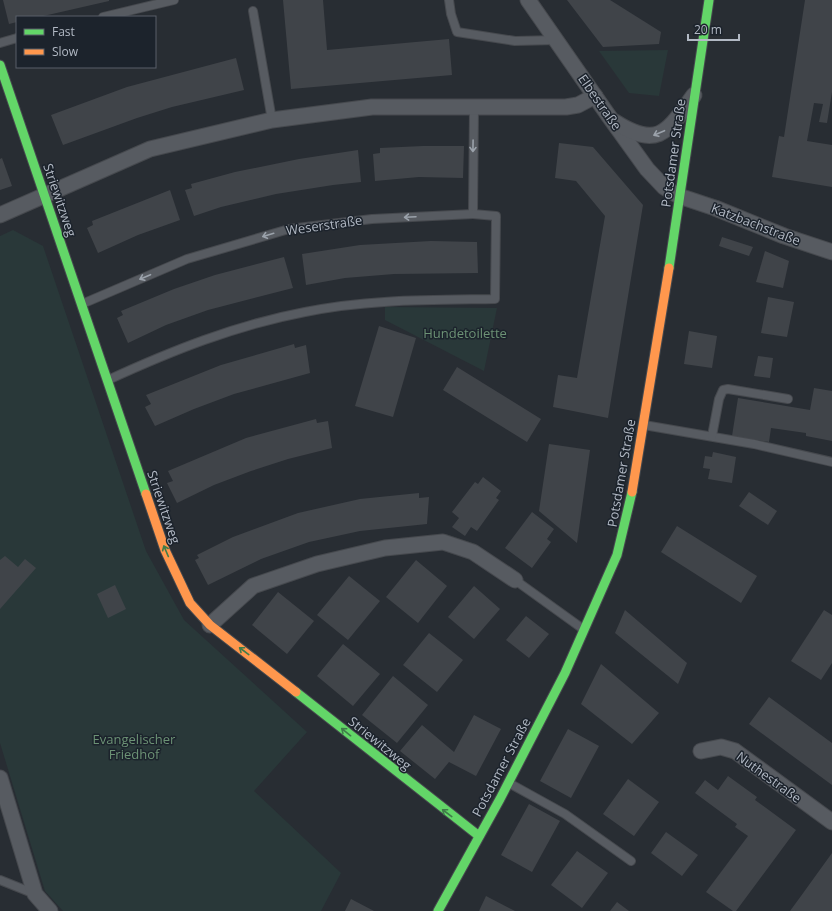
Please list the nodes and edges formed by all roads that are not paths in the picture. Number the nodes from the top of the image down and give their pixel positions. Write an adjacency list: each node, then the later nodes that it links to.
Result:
1 (174, 0): 6 (lane)
2 (449, 0): 8 (lane)
3 (528, 0): 8 (street, Elbestraße)
4 (709, 0): 11 (street, Potsdamer Straße)
5 (253, 11): 15 (lane)
6 (107, 16)
7 (16, 38): 9 (lane)
8 (556, 40): 12 (street, Elbestraße)
9 (0, 43)
10 (0, 65): 16 (street, Striewitzweg)
11 (694, 94): 14 (street, one-way to 14); 17 (street, Potsdamer Straße)
12 (595, 96): 13 (street); 14 (street, Elbestraße)
13 (474, 107): 15 (street); 18 (lane, one-way to 18)
14 (611, 119): 17 (street, Elbestraße)
15 (272, 120): 16 (street)
16 (44, 195): 19 (street); 21 (street, Striewitzweg)
17 (679, 196): 20 (street, Katzbachstraße); 24 (street, Potsdamer Straße)
18 (473, 214): 21 (lane, Weserstraße, one-way to 21); 22 (lane, Weserstraße)
19 (0, 215)
20 (832, 252)
21 (81, 304): 22 (street, Striewitzweg)
22 (108, 381): 28 (street, Striewitzweg, one-way to 22)
23 (788, 399): 25 (lane)
24 (643, 425): 25 (lane); 29 (street, Potsdamer Straße)
25 (712, 436): 26 (lane)
26 (832, 462)
27 (515, 580): 28 (street); 29 (lane)
28 (210, 625): 34 (street, Striewitzweg, one-way to 28)
29 (585, 631): 32 (street, Potsdamer Straße)
30 (701, 751): 33 (street, Nuthestraße)
31 (0, 778): 37 (street)
32 (508, 782): 34 (street, Potsdamer Straße); 35 (lane)
33 (832, 822)
34 (479, 836): 39 (street, Potsdamer Straße)
35 (631, 861)
36 (0, 880): 37 (lane)
37 (35, 894): 38 (street)
38 (50, 911)
39 (438, 911)

